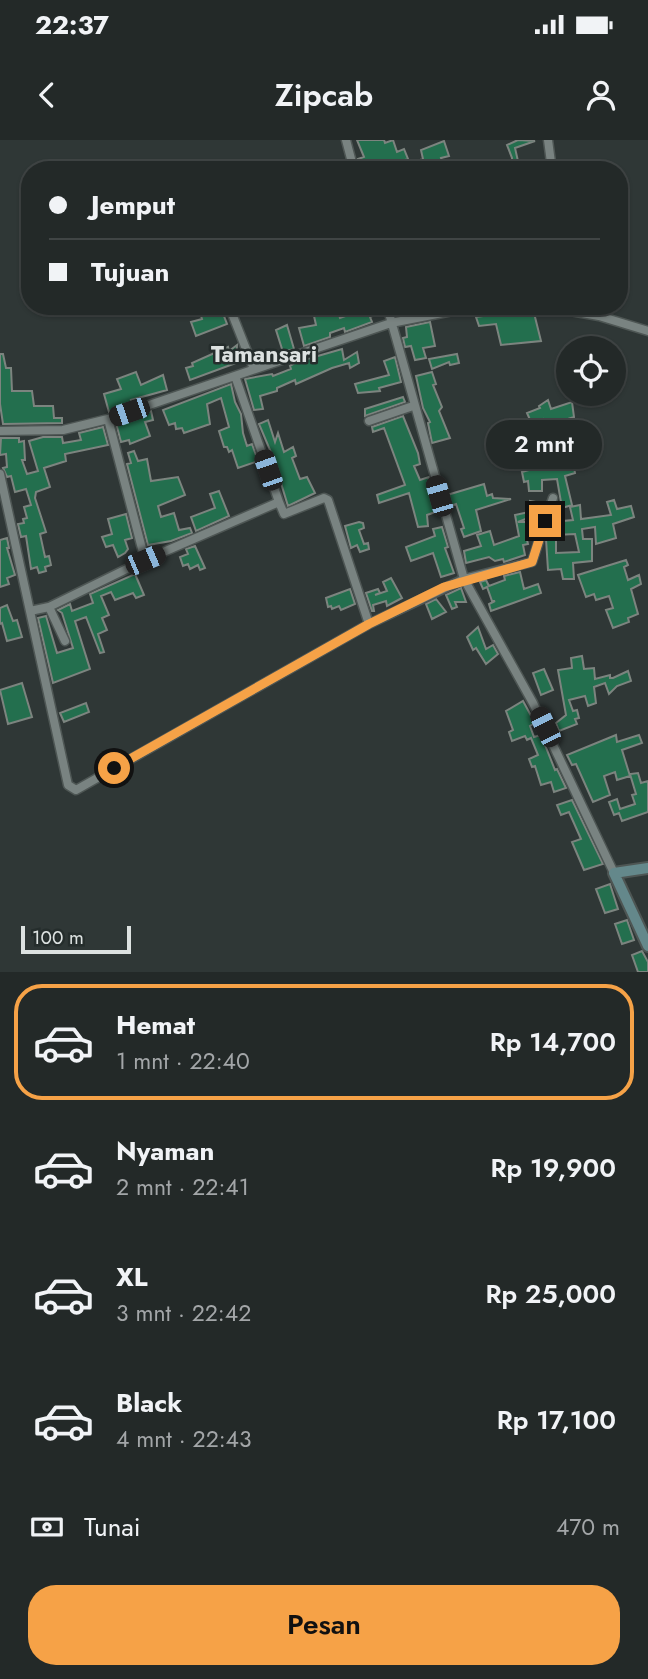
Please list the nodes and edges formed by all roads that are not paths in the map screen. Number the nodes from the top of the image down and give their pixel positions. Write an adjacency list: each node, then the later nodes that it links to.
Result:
1 (346, 140): 3 (street)
2 (548, 140): 4 (street)
3 (352, 161)
4 (551, 161)
5 (233, 315): 11 (street)
6 (389, 315): 9 (street)
7 (432, 315): 9 (street)
8 (594, 315): 10 (street)
9 (391, 323): 11 (street); 13 (street)
10 (648, 331)
11 (254, 369): 12 (street)
12 (235, 376): 14 (street); 19 (street)
13 (413, 406): 15 (street); 21 (street)
14 (108, 419): 16 (street); 20 (street)
15 (369, 421)
16 (0, 431)
17 (0, 474): 23 (street)
18 (553, 498): 21 (street)
19 (279, 502): 20 (street); 24 (street)
20 (145, 560): 22 (street)
21 (464, 579): 24 (street); 27 (street)
22 (49, 607): 23 (street); 25 (street)
23 (30, 611): 24 (street)
24 (369, 624)
25 (65, 641)
26 (648, 868): 27 (street)
27 (614, 873): 28 (street)
28 (648, 946)

